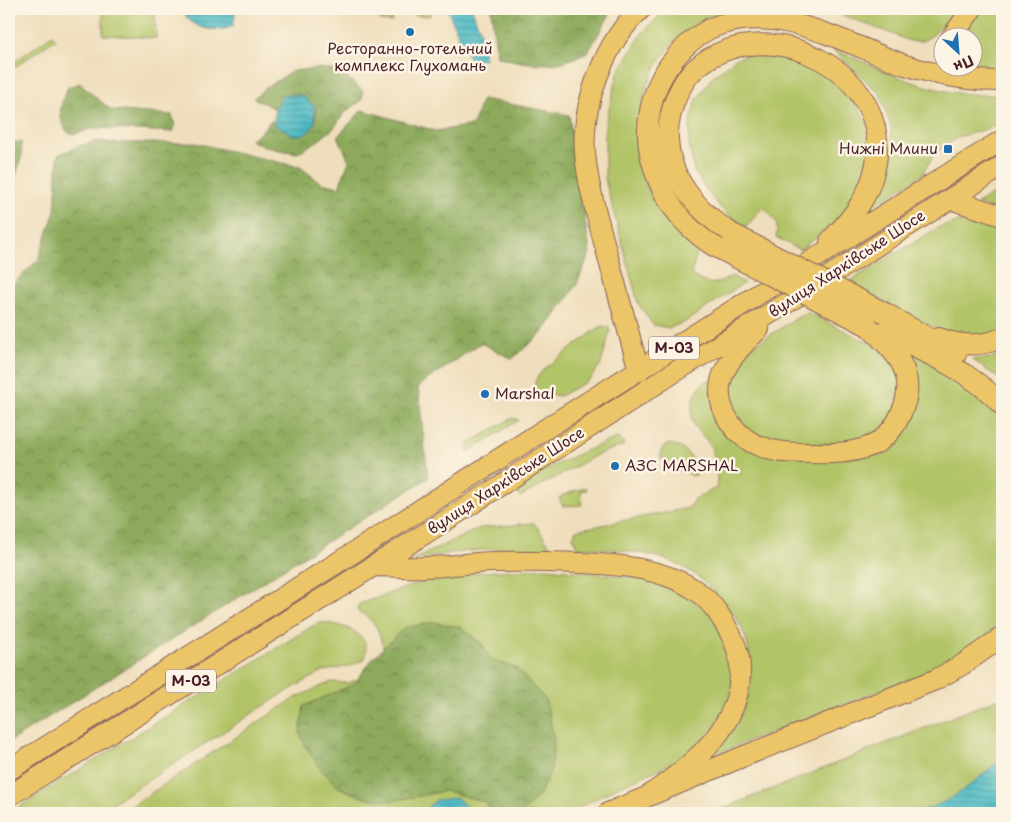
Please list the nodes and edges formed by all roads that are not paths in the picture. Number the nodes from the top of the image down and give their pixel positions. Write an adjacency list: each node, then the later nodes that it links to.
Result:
1 (641, 9): 16 (highway)
2 (972, 9): 3 (highway)
3 (958, 28)
4 (934, 66): 13 (highway, bridge)
5 (970, 78): 6 (highway)
6 (1002, 81)
7 (1002, 140): 11 (highway, вулиця Харківське Шосе / М-03)
8 (1002, 166): 9 (highway, вулиця Харківське Шосе / М-03)
9 (950, 199): 10 (highway); 12 (highway, вулиця Харківське Шосе / М-03)
10 (1002, 216)
11 (806, 266): 14 (highway, bridge); 16 (highway, вулиця Харківське Шосе / М-03)
12 (787, 304): 13 (highway); 19 (highway, вулиця Харківське Шосе / М-03)
13 (868, 326): 18 (highway)
14 (913, 328): 15 (highway); 17 (highway)
15 (1002, 338)
16 (639, 370): 22 (highway, вулиця Харківське Шосе / М-03)
17 (1002, 387)
18 (1002, 405)
19 (373, 566): 23 (highway, вулиця Харківське Шосе / М-03); 24 (highway)
20 (1002, 630): 21 (highway)
21 (996, 642): 24 (highway)
22 (9, 770)
23 (9, 796)
24 (648, 796): 25 (highway)
25 (608, 813)

